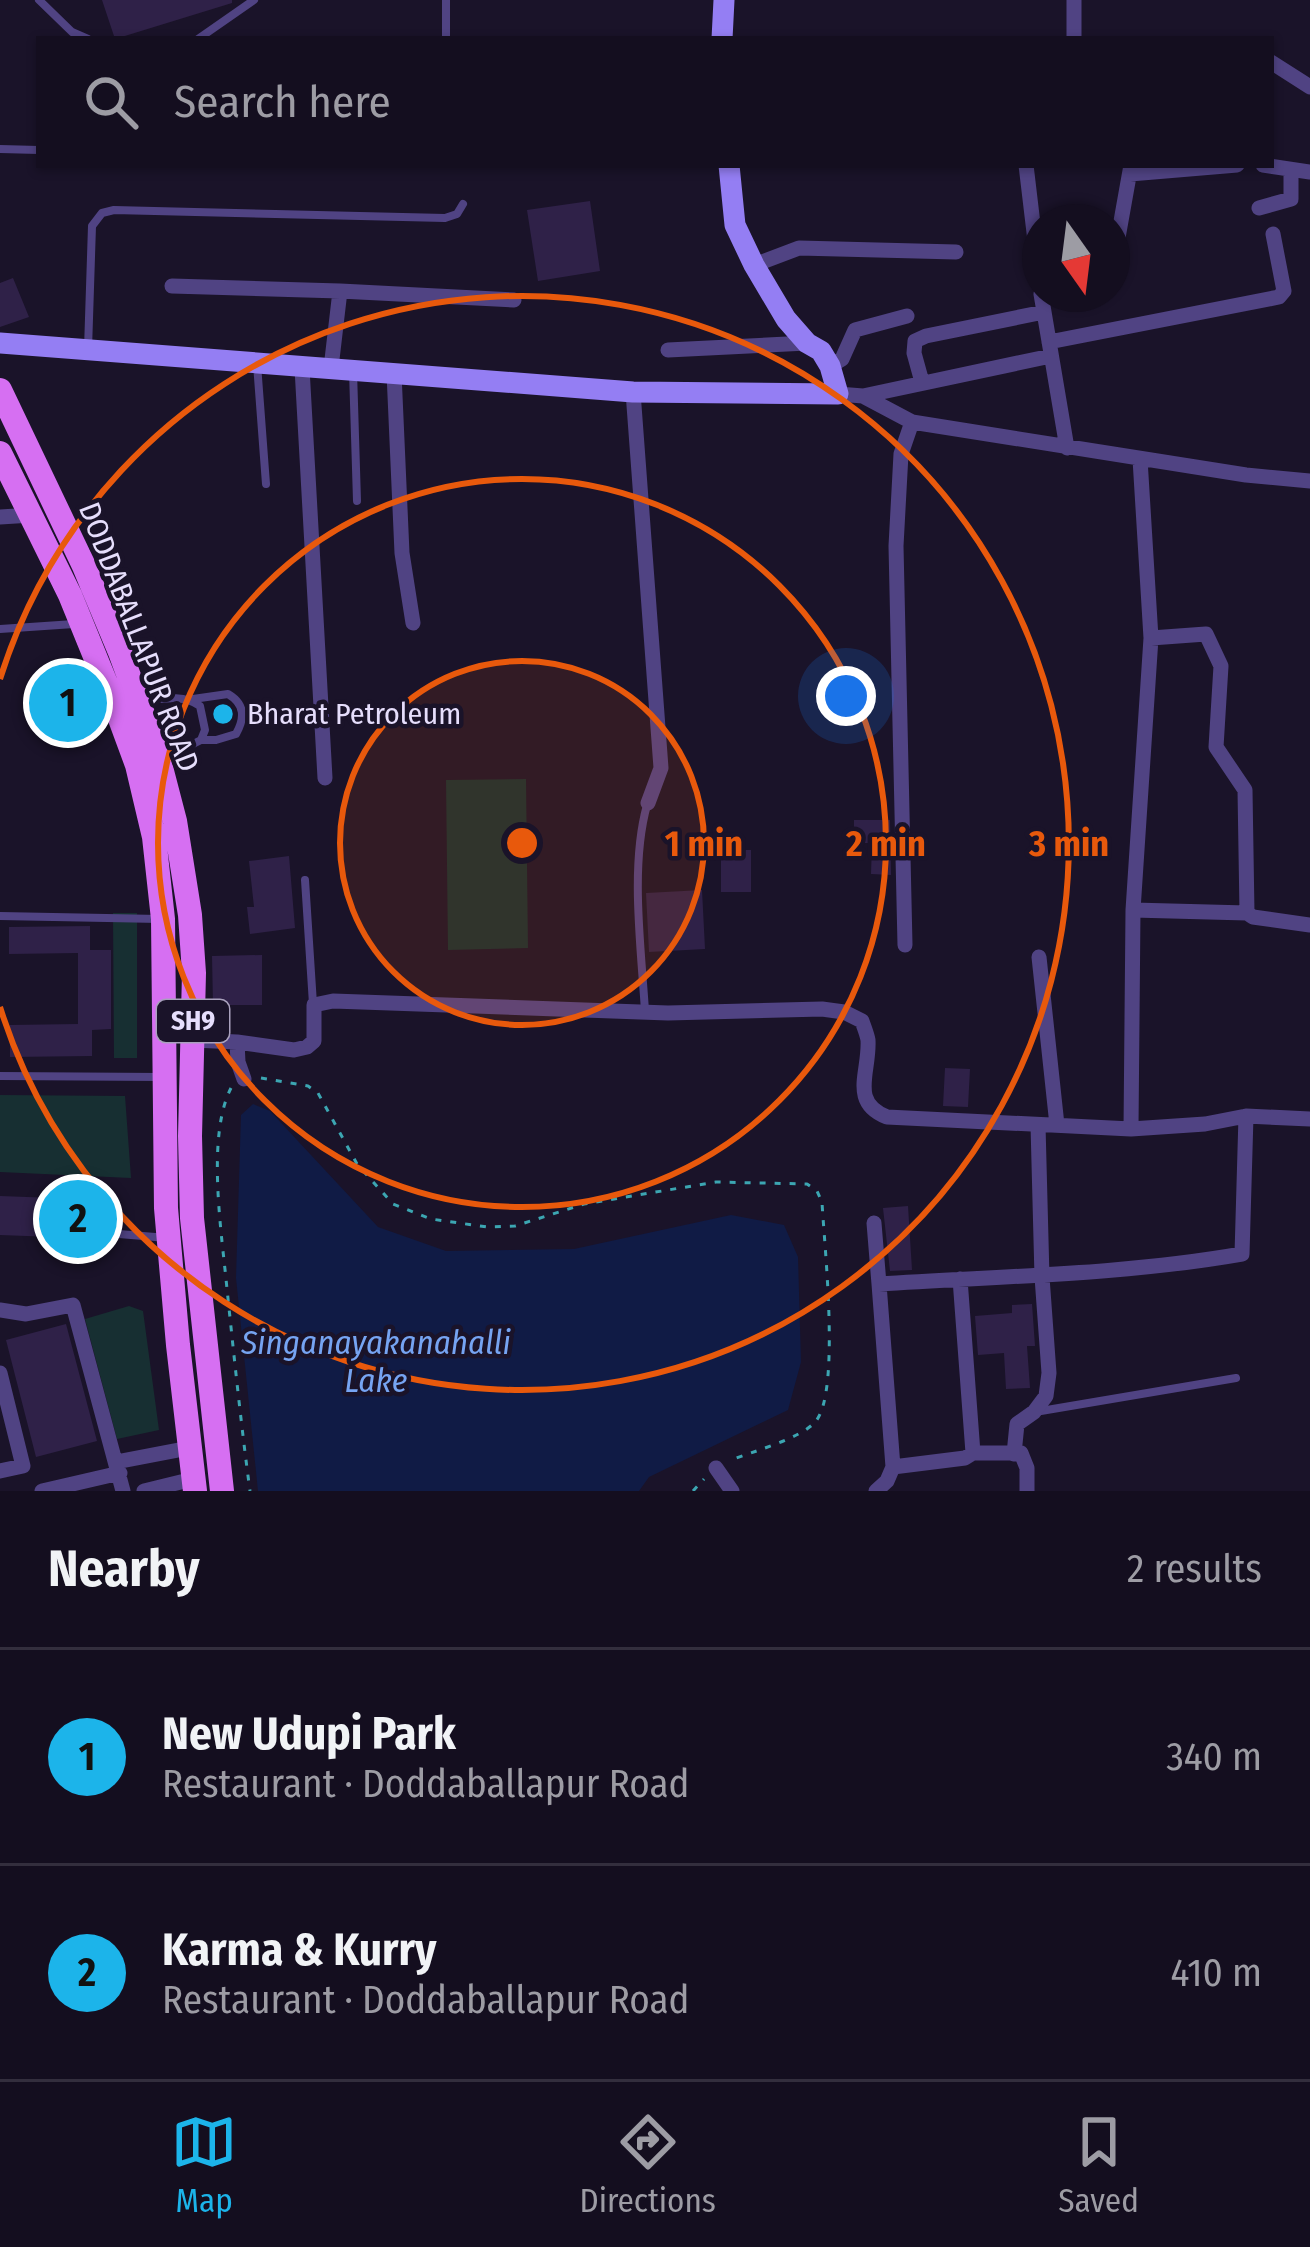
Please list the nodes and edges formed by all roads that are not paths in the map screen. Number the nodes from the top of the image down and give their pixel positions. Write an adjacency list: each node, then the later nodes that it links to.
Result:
1 (39, 0): 6 (lane)
2 (254, 0): 7 (lane)
3 (446, 0): 8 (lane)
4 (724, 0): 9 (street)
5 (1074, 0): 10 (street)
6 (81, 36)
7 (202, 36)
8 (446, 36)
9 (722, 36)
10 (1074, 36)
11 (1274, 64): 12 (street)
12 (1310, 87)
13 (0, 148): 14 (lane)
14 (36, 150)
15 (1274, 167): 20 (street)
16 (729, 168): 28 (street)
17 (1026, 168): 23 (street)
18 (1164, 168): 19 (street)
19 (1130, 170): 24 (street)
20 (1291, 171): 21 (street); 25 (street)
21 (1310, 172)
22 (464, 204): 36 (lane)
23 (1031, 204)
24 (1124, 204)
25 (1259, 208)
26 (1274, 234): 37 (street)
27 (956, 252): 28 (street)
28 (754, 265): 35 (street)
29 (172, 286): 30 (street)
30 (340, 291): 31 (street); 42 (street)
31 (514, 300)
32 (1044, 312): 37 (street); 44 (street)
33 (907, 316): 40 (street)
34 (0, 343): 36 (street)
35 (807, 343): 38 (street); 40 (street)
36 (88, 349): 39 (street)
37 (1050, 349): 44 (street); 50 (street)
38 (668, 350)
39 (257, 362): 41 (street); 54 (lane)
40 (830, 366): 47 (street)
41 (302, 368): 42 (street); 67 (street)
42 (342, 369): 43 (street); 56 (lane)
43 (394, 373): 46 (street); 59 (street)
44 (922, 382): 48 (street)
45 (0, 390): 64 (main road, DODDABALLAPUR ROAD / SH9)
46 (633, 392): 47 (street); 68 (street)
47 (838, 394): 48 (street)
48 (863, 396): 49 (street)
49 (912, 422): 50 (street); 75 (street)
50 (1067, 448): 52 (street)
51 (0, 453): 55 (main road, DODDABALLAPUR ROAD / SH9)
52 (1140, 459): 53 (street); 62 (street)
53 (1310, 481)
54 (266, 484)
55 (9, 487): 57 (main road, DODDABALLAPUR ROAD / SH9)
56 (357, 501)
57 (32, 515): 58 (street); 60 (main road, DODDABALLAPUR ROAD / SH9)
58 (0, 517)
59 (413, 623)
60 (81, 624): 61 (lane); 73 (main road, DODDABALLAPUR ROAD / SH9)
61 (0, 628)
62 (1151, 638): 70 (street); 71 (street)
63 (191, 700): 64 (lane); 65 (lane); 65 (lane)
64 (138, 702): 66 (main road, DODDABALLAPUR ROAD / SH9)
65 (201, 740): 66 (lane)
66 (157, 752): 79 (main road, DODDABALLAPUR ROAD / SH9)
67 (326, 778)
68 (648, 803): 78 (lane)
69 (305, 880): 77 (lane)
70 (1133, 910): 71 (street); 88 (street)
71 (1247, 913): 74 (street)
72 (0, 916): 73 (lane)
73 (164, 919): 82 (main road, DODDABALLAPUR ROAD / SH9)
74 (1310, 925)
75 (905, 945)
76 (1039, 957): 87 (street)
77 (314, 1005): 78 (street); 80 (street)
78 (645, 1012): 86 (street)
79 (193, 1040): 80 (street); 110 (main road, DODDABALLAPUR ROAD / SH9)
80 (237, 1042): 83 (street)
81 (0, 1076): 82 (lane)
82 (164, 1077): 91 (main road, DODDABALLAPUR ROAD / SH9)
83 (244, 1079)
84 (1246, 1115): 85 (street); 88 (street); 92 (street)
85 (1310, 1119)
86 (1038, 1125): 87 (street); 92 (street)
87 (1057, 1125): 88 (street)
88 (1132, 1129)
89 (874, 1223): 94 (street)
90 (119, 1234): 91 (lane)
91 (168, 1238): 99 (main road, DODDABALLAPUR ROAD / SH9)
92 (1042, 1277): 93 (street); 98 (street)
93 (960, 1279): 94 (street); 100 (street)
94 (879, 1284): 103 (street)
95 (0, 1310): 102 (street)
96 (0, 1373): 105 (street)
97 (1236, 1378): 98 (lane)
98 (1034, 1412): 101 (street)
99 (189, 1448): 102 (street); 106 (main road, DODDABALLAPUR ROAD / SH9)
100 (974, 1453): 101 (street); 103 (street)
101 (1014, 1454): 113 (street)
102 (118, 1467): 107 (street); 108 (street)
103 (893, 1467): 112 (street)
104 (716, 1468): 111 (street)
105 (0, 1471)
106 (194, 1485): 109 (street)
107 (42, 1491)
108 (123, 1491)
109 (144, 1491)
110 (222, 1491)
111 (732, 1491)
112 (876, 1491)
113 (1027, 1491)

